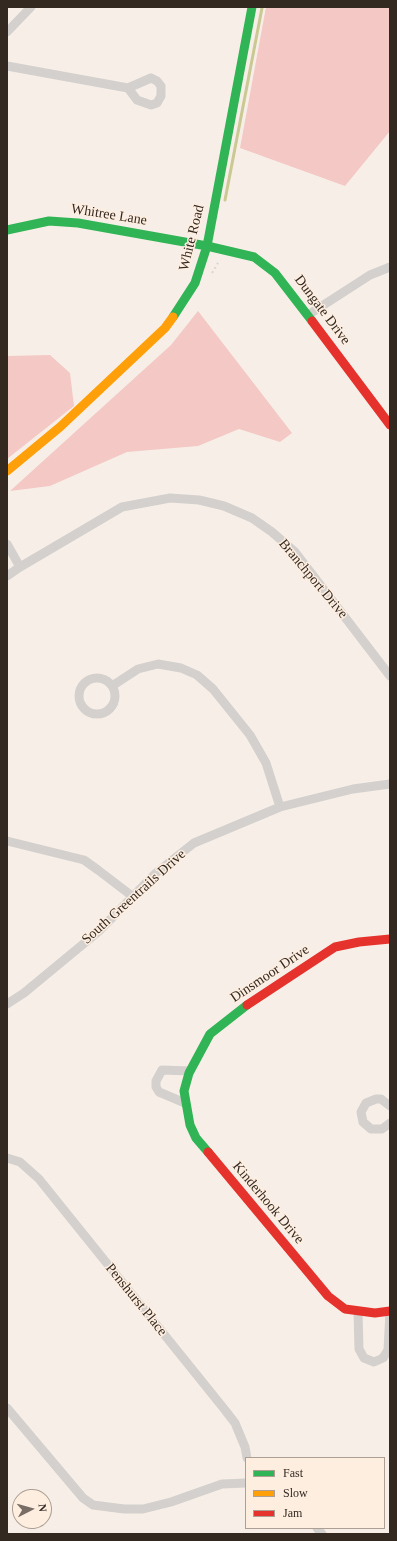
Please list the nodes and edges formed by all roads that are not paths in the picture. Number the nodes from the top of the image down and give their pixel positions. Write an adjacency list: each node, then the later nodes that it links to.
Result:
1 (31, 7): 3 (street)
2 (252, 7): 7 (street, White Road)
3 (7, 32)
4 (7, 66): 5 (street)
5 (128, 88)
6 (7, 230): 7 (street, Whitree Lane)
7 (208, 246): 9 (street, Dungate Drive); 11 (street, White Road)
8 (390, 268): 9 (street)
9 (308, 315): 10 (street, Dungate Drive)
10 (390, 425)
11 (7, 470)
12 (7, 544): 13 (street)
13 (20, 567): 14 (street, Branchport Drive); 15 (street, Branchport Drive)
14 (7, 576)
15 (390, 676)
16 (112, 686): 18 (street)
17 (390, 784): 18 (street, South Greentrails Drive)
18 (280, 808): 20 (street, South Greentrails Drive)
19 (7, 841): 20 (street)
20 (132, 896): 22 (street, South Greentrails Drive)
21 (390, 939): 23 (street, Dinsmoor Drive)
22 (7, 1004)
23 (190, 1071): 24 (street, Dinsmoor Drive); 25 (street)
24 (184, 1091): 25 (street, Kinderhook Drive)
25 (185, 1103): 30 (street, Kinderhook Drive)
26 (389, 1103): 27 (street)
27 (390, 1123)
28 (7, 1158): 32 (street, Penshurst Place)
29 (390, 1311): 30 (street, Kinderhook Drive); 30 (street, Kinderhook Drive)
30 (358, 1312)
31 (7, 1408): 33 (street)
32 (247, 1457)
33 (245, 1483)

